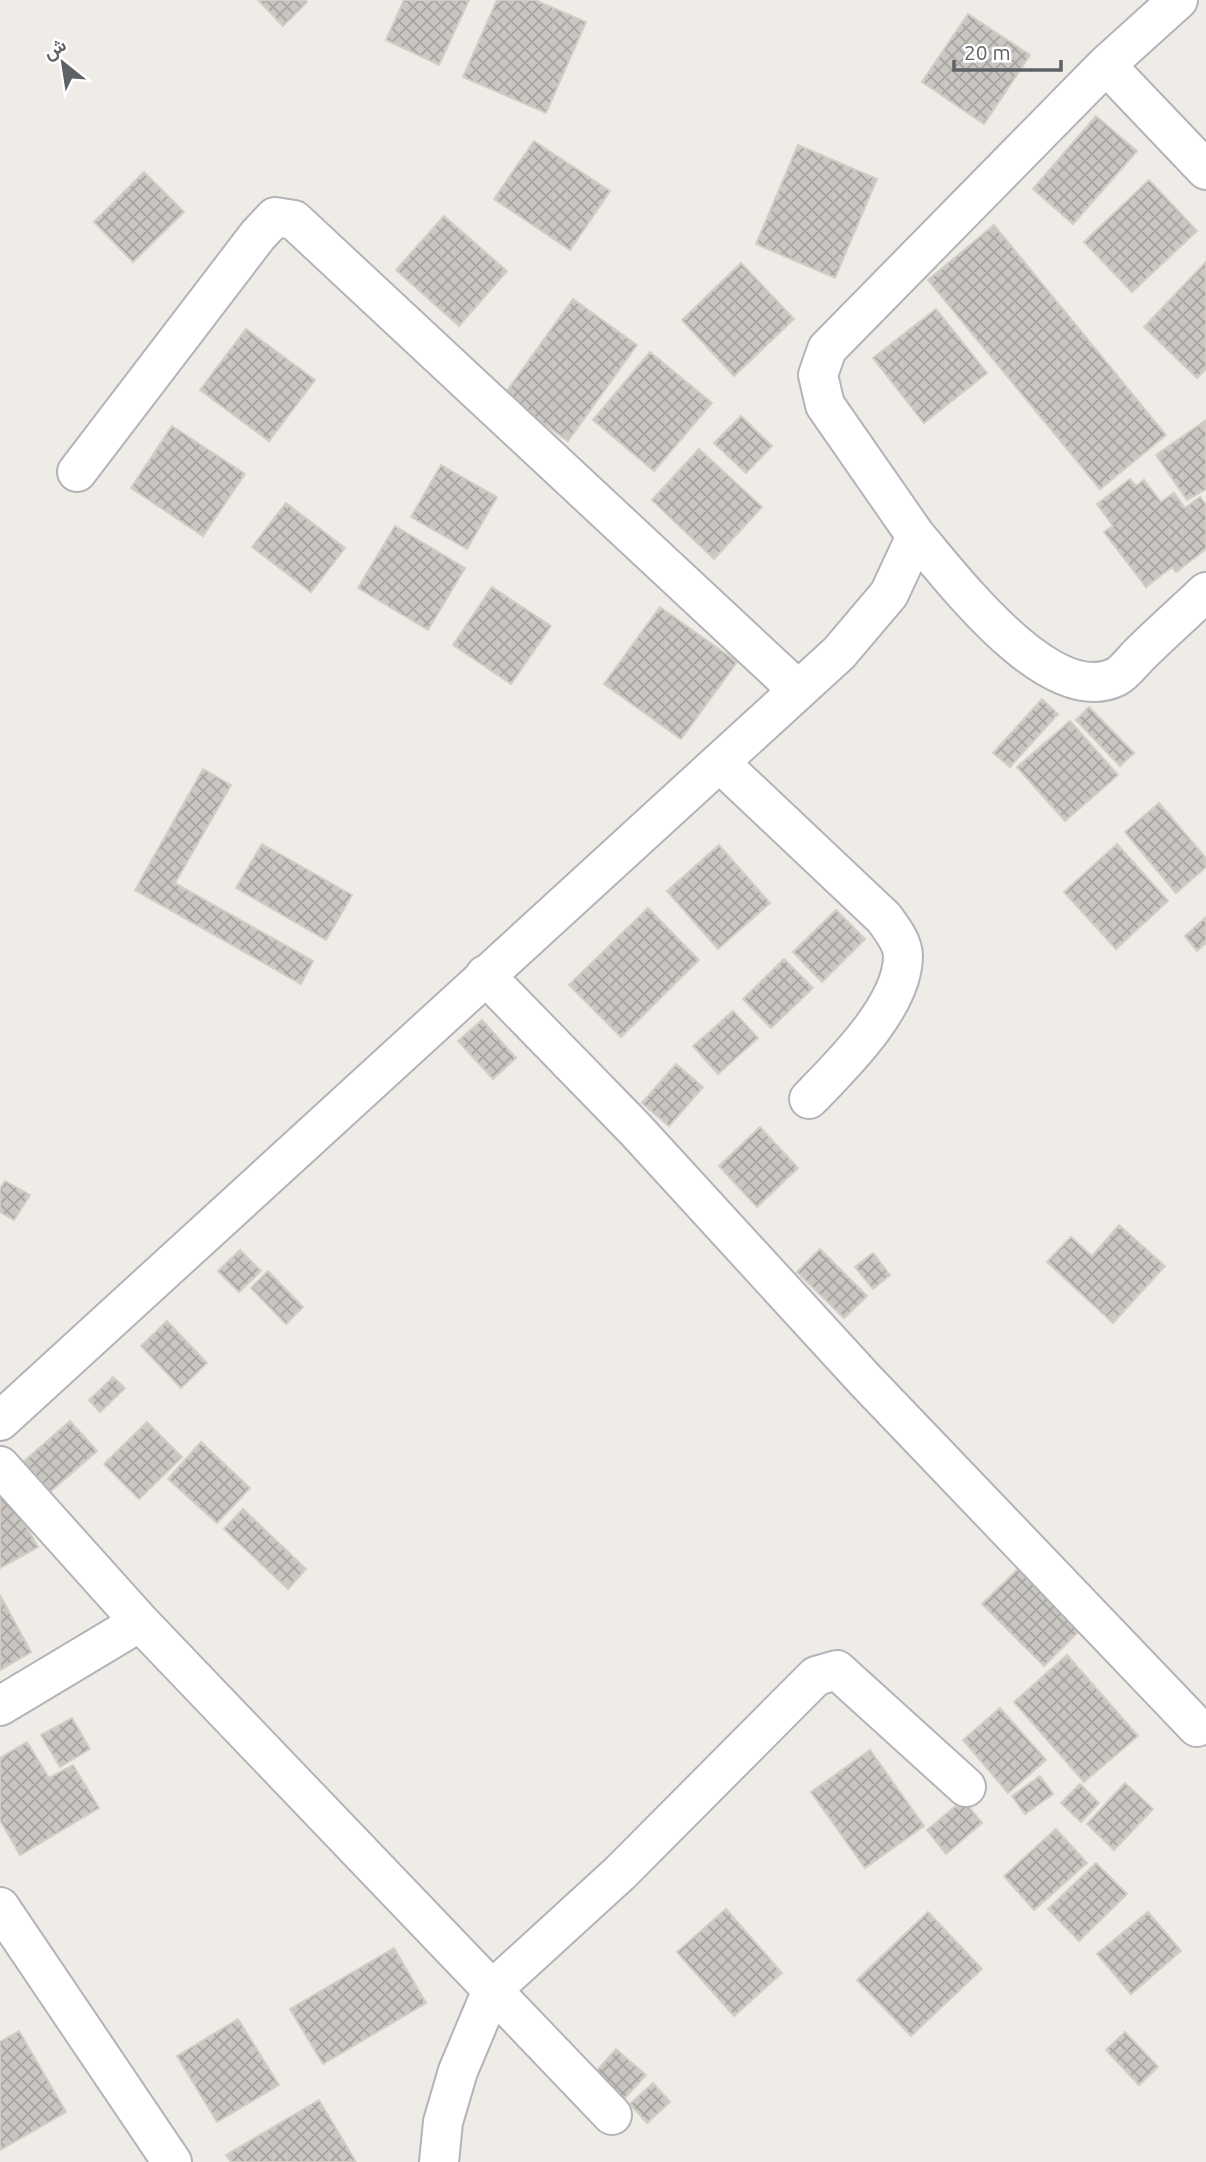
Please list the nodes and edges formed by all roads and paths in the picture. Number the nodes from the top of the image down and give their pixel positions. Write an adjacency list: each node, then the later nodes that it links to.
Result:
1 (1178, 0): 2 (street)
2 (1105, 65): 3 (street); 5 (street)
3 (1206, 170)
4 (77, 472): 7 (street)
5 (916, 537): 6 (street); 7 (street)
6 (1206, 592)
7 (798, 690): 8 (street)
8 (720, 763): 9 (street); 10 (street)
9 (485, 975): 11 (street); 15 (street)
10 (809, 1099)
11 (0, 1420)
12 (0, 1466): 13 (street)
13 (140, 1622): 14 (street); 18 (street)
14 (0, 1706)
15 (1197, 1727)
16 (966, 1787): 18 (street)
17 (0, 1907): 20 (street)
18 (492, 1990): 19 (street); 21 (street)
19 (612, 2115)
20 (172, 2162)
21 (439, 2162)

